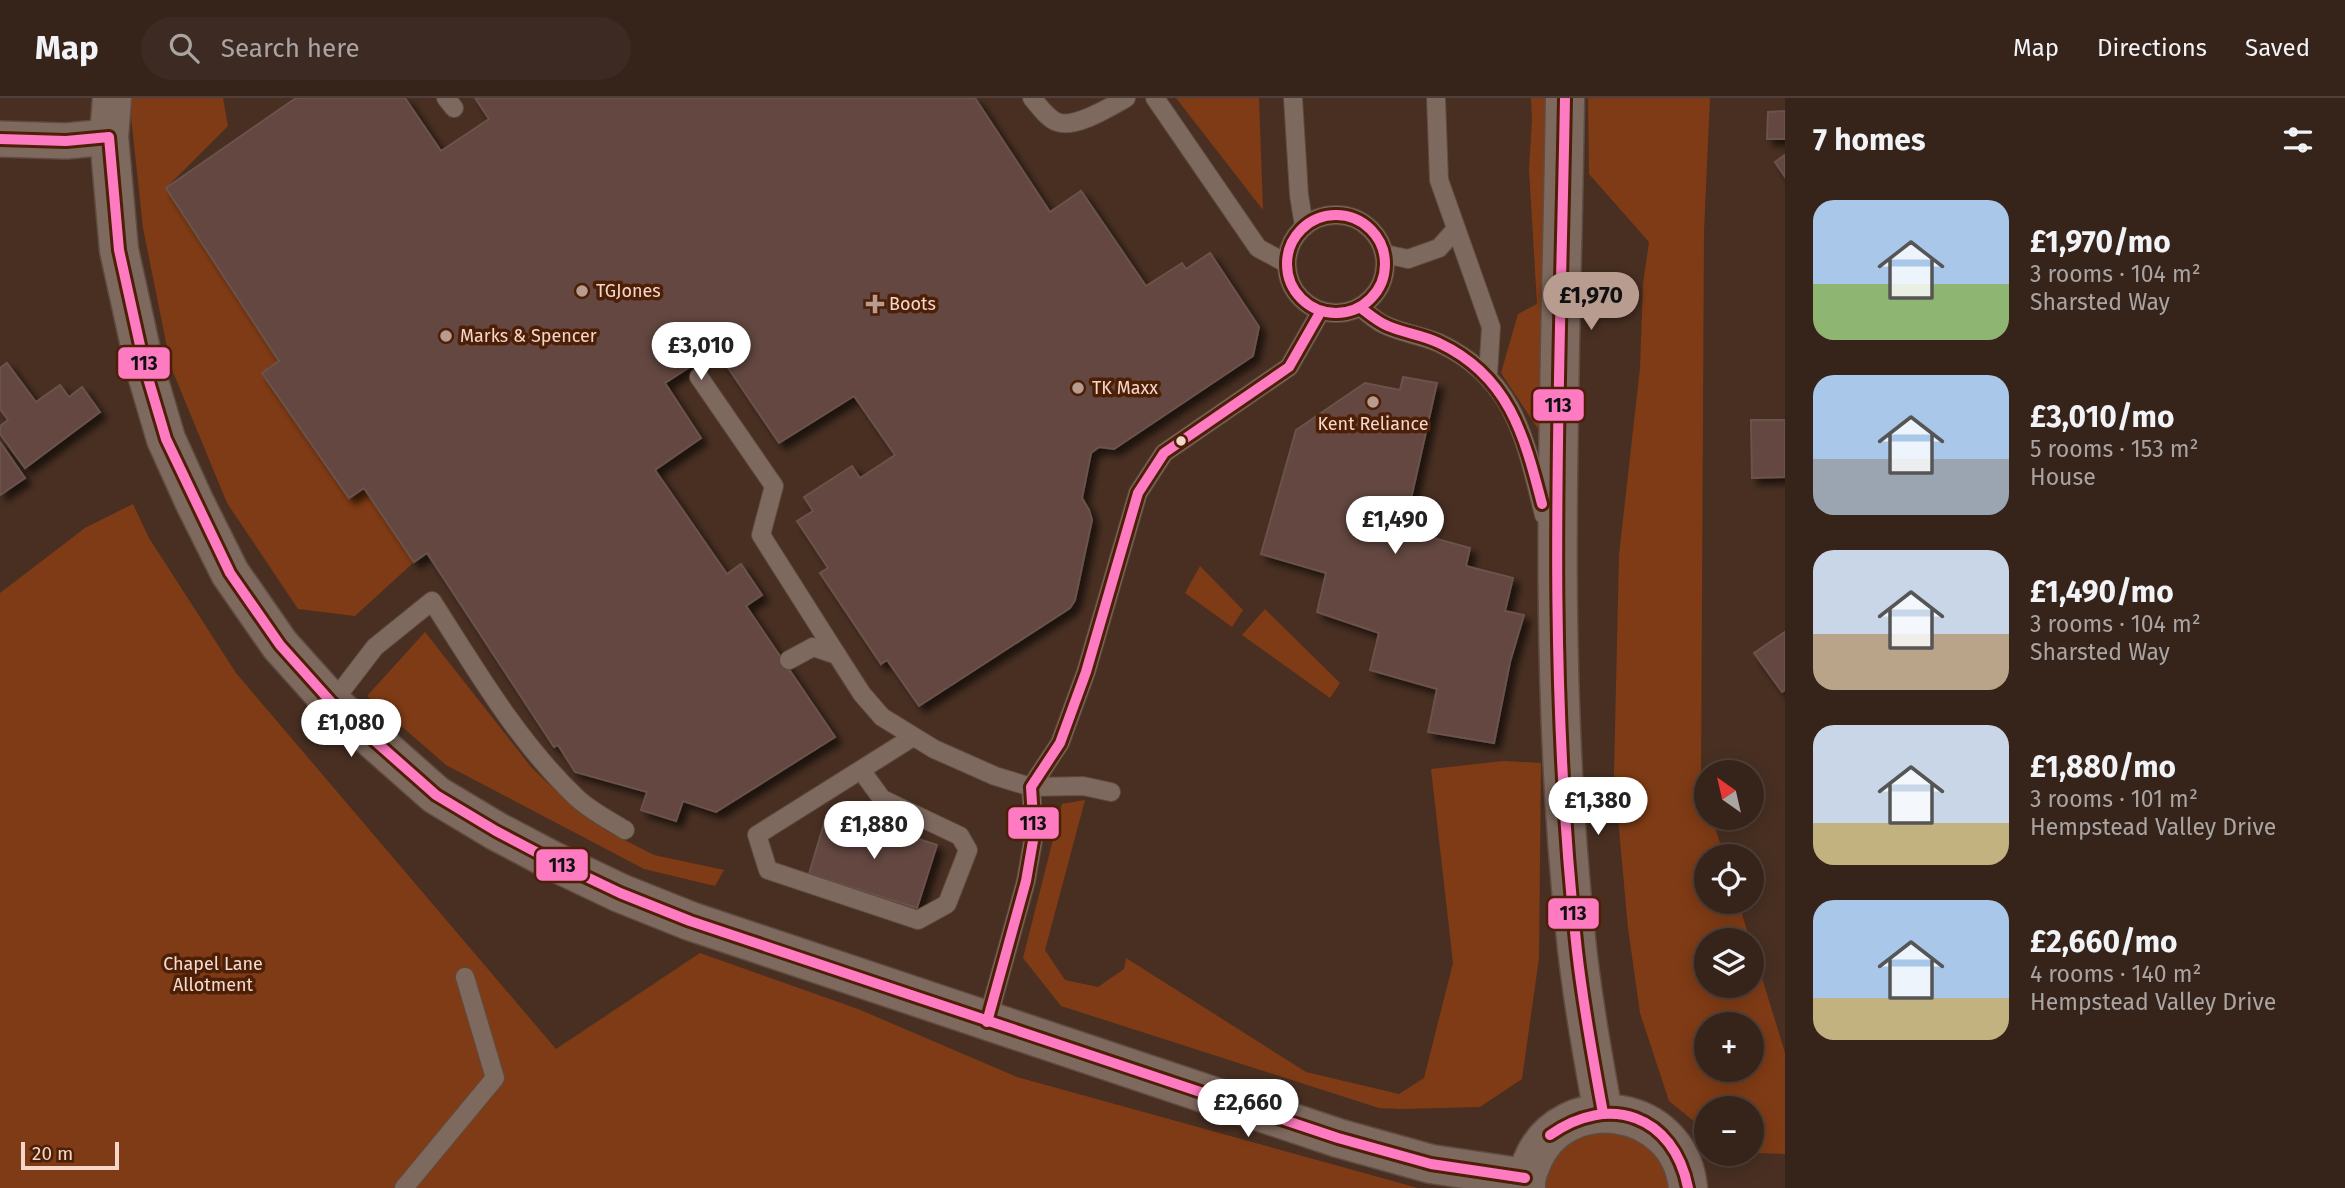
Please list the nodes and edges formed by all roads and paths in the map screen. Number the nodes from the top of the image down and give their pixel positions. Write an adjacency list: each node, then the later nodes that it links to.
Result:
1 (112, 98): 8 (street)
2 (1032, 98): 3 (lane)
3 (1126, 98)
4 (1155, 98): 13 (lane)
5 (1293, 98): 10 (lane)
6 (1436, 98): 11 (lane)
7 (1565, 98): 18 (street)
8 (108, 137): 9 (street); 21 (street)
9 (0, 139)
10 (1304, 226): 12 (lane); 13 (lane)
11 (1456, 229): 12 (lane); 16 (lane)
12 (1385, 254): 14 (lane)
13 (1286, 263): 15 (lane)
14 (1361, 307): 15 (lane); 16 (lane)
15 (1321, 311): 24 (lane)
16 (1488, 375): 18 (lane)
17 (699, 377): 19 (lane)
18 (1558, 565): 29 (street)
19 (837, 655): 20 (lane); 22 (lane)
20 (789, 660)
21 (332, 702): 26 (lane); 28 (street)
22 (913, 737): 23 (lane); 24 (lane)
23 (861, 770): 23 (lane)
24 (1031, 787): 25 (lane); 28 (lane)
25 (1111, 792)
26 (625, 830)
27 (465, 977): 31 (lane)
28 (987, 1022): 30 (street)
29 (1603, 1113): 30 (street); 32 (street)
30 (1526, 1183)
31 (404, 1188)
32 (1688, 1188)

